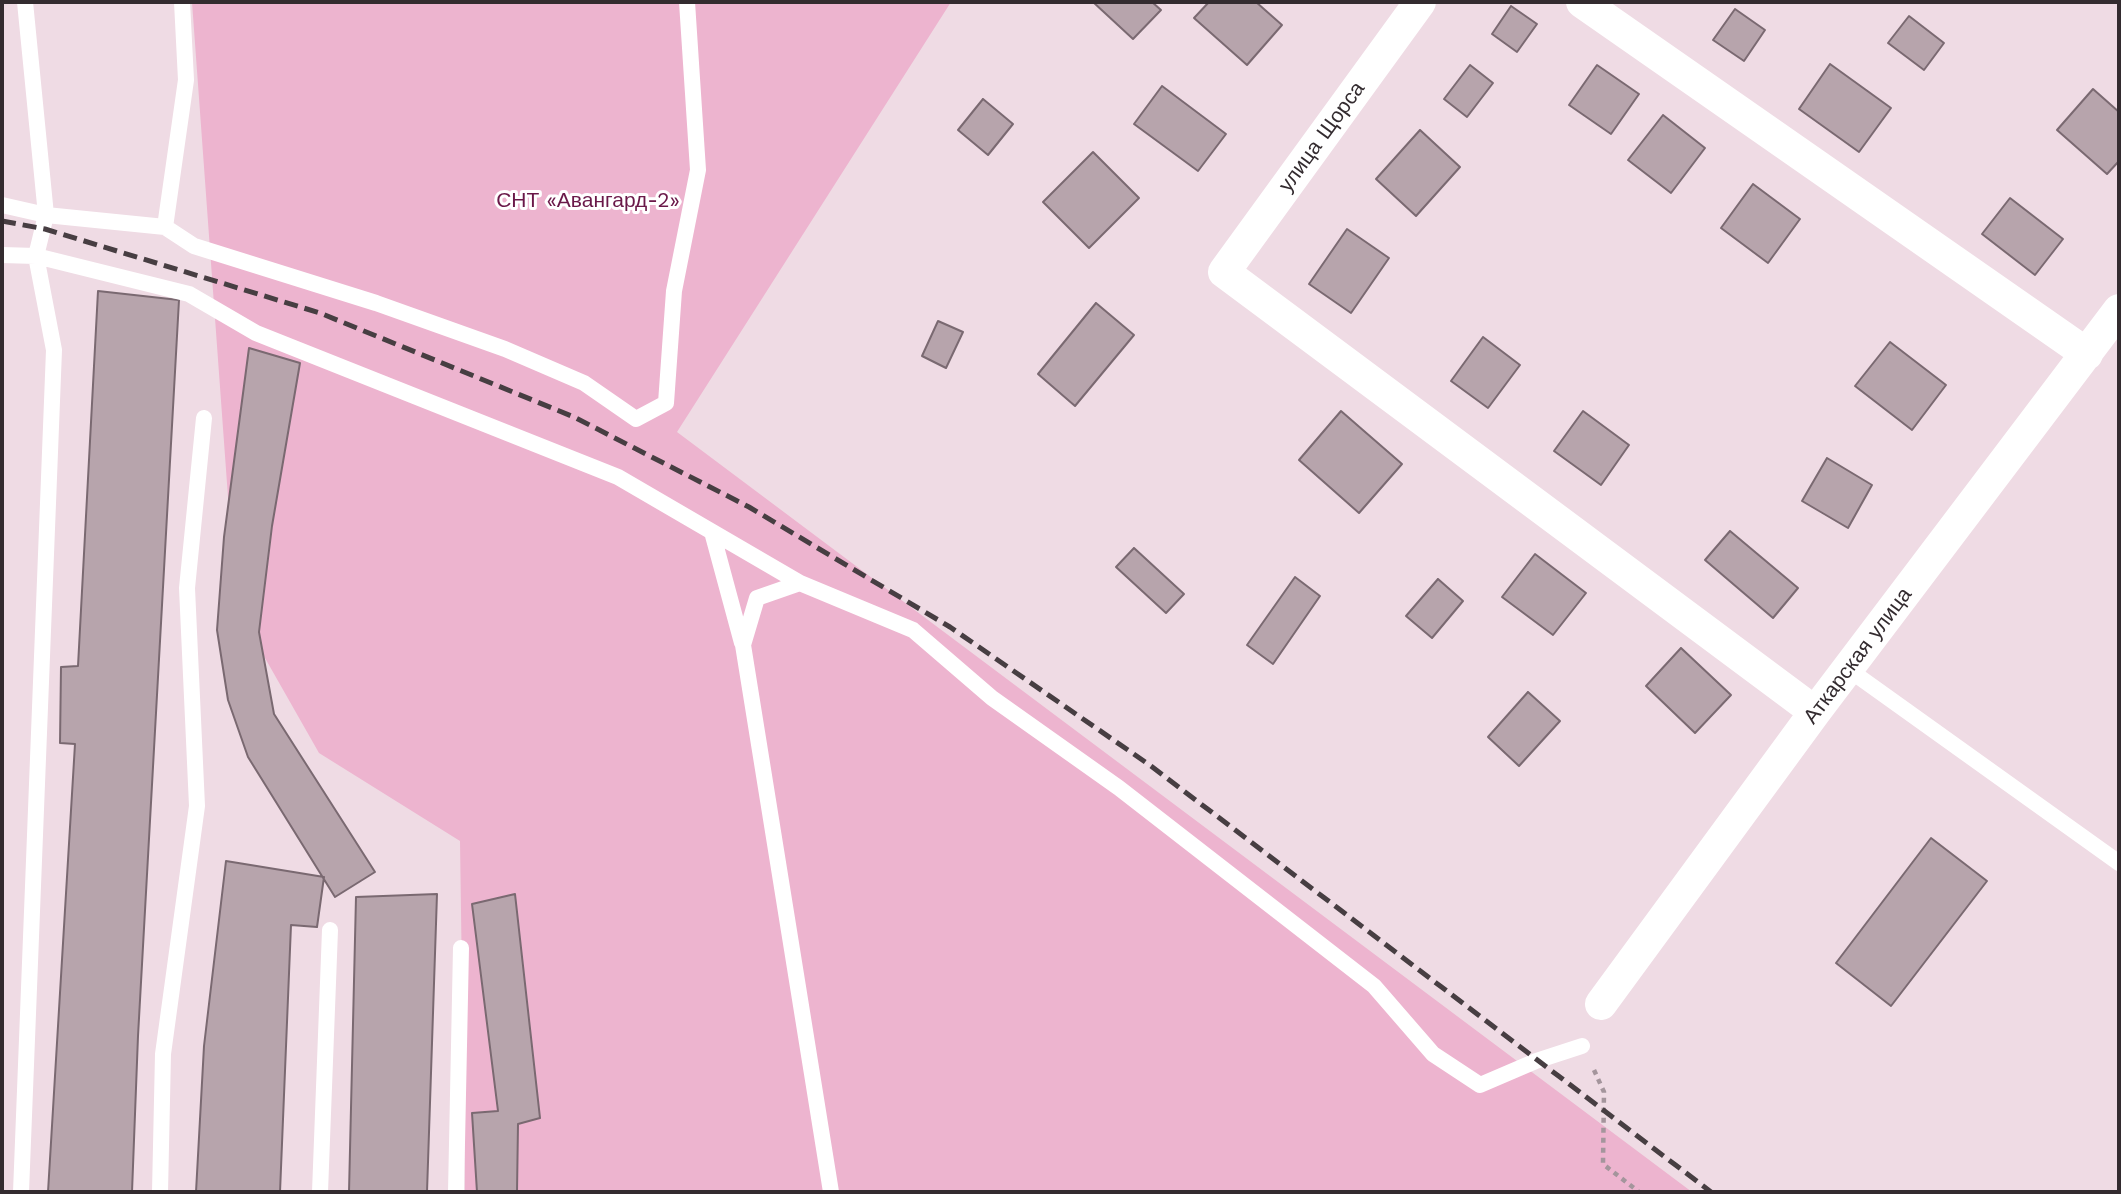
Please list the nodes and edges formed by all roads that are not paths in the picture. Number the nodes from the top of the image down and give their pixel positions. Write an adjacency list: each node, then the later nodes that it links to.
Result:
1 (25, 2): 7 (lane)
2 (181, 2): 8 (lane)
3 (687, 2): 8 (lane)
4 (1420, 2): 18 (street, улица Щорса)
5 (1582, 2): 12 (street)
6 (2, 205): 7 (lane)
7 (46, 215): 8 (lane); 10 (lane)
8 (166, 227)
9 (2, 255): 10 (lane)
10 (36, 256): 14 (lane); 24 (lane)
11 (2119, 310): 12 (street, Аткарская улица)
12 (2087, 354): 17 (street, Аткарская улица)
13 (204, 418): 25 (lane)
14 (712, 532): 15 (lane); 16 (lane)
15 (800, 583): 16 (lane); 23 (lane)
16 (743, 645): 28 (lane)
17 (1848, 669): 18 (street, Аткарская улица); 19 (lane)
18 (1815, 712): 22 (street, Аткарская улица)
19 (2119, 863)
20 (330, 930): 26 (lane)
21 (461, 948): 27 (lane)
22 (1601, 1004)
23 (1582, 1046)
24 (21, 1192)
25 (160, 1192)
26 (320, 1192)
27 (456, 1192)
28 (831, 1192)

